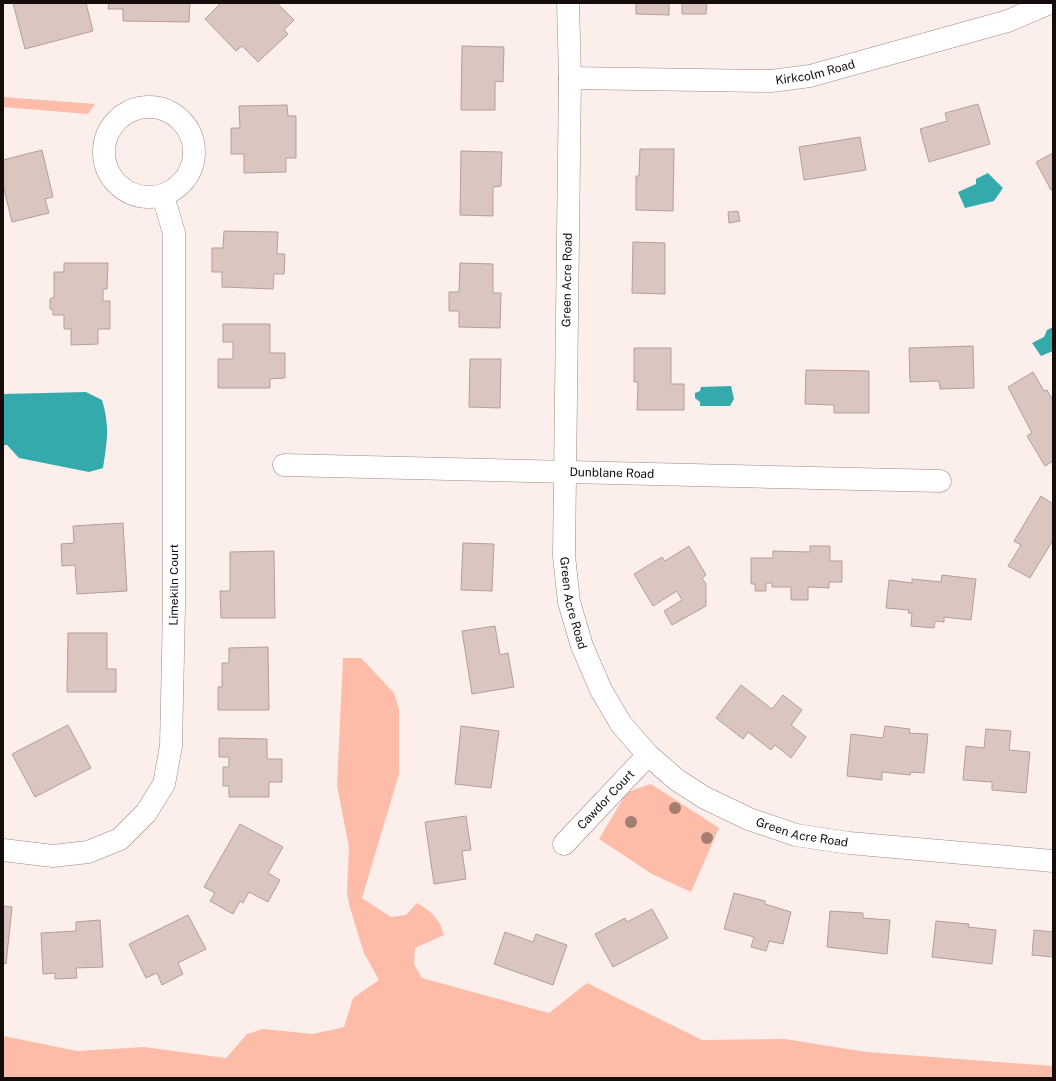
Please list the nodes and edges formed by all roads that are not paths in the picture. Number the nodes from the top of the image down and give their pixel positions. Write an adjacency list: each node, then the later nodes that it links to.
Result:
1 (568, 3): 3 (street, Green Acre Road)
2 (1050, 3): 3 (street, Kirkcolm Road)
3 (570, 78): 6 (street, Green Acre Road)
4 (163, 196): 4 (street); 10 (street, Limekiln Court)
5 (284, 465): 6 (street, Dunblane Road)
6 (564, 472): 7 (street, Dunblane Road); 8 (street, Green Acre Road)
7 (940, 481)
8 (648, 755): 9 (street, Cawdor Court); 11 (street, Green Acre Road)
9 (564, 844)
10 (3, 850)
11 (1053, 861)

